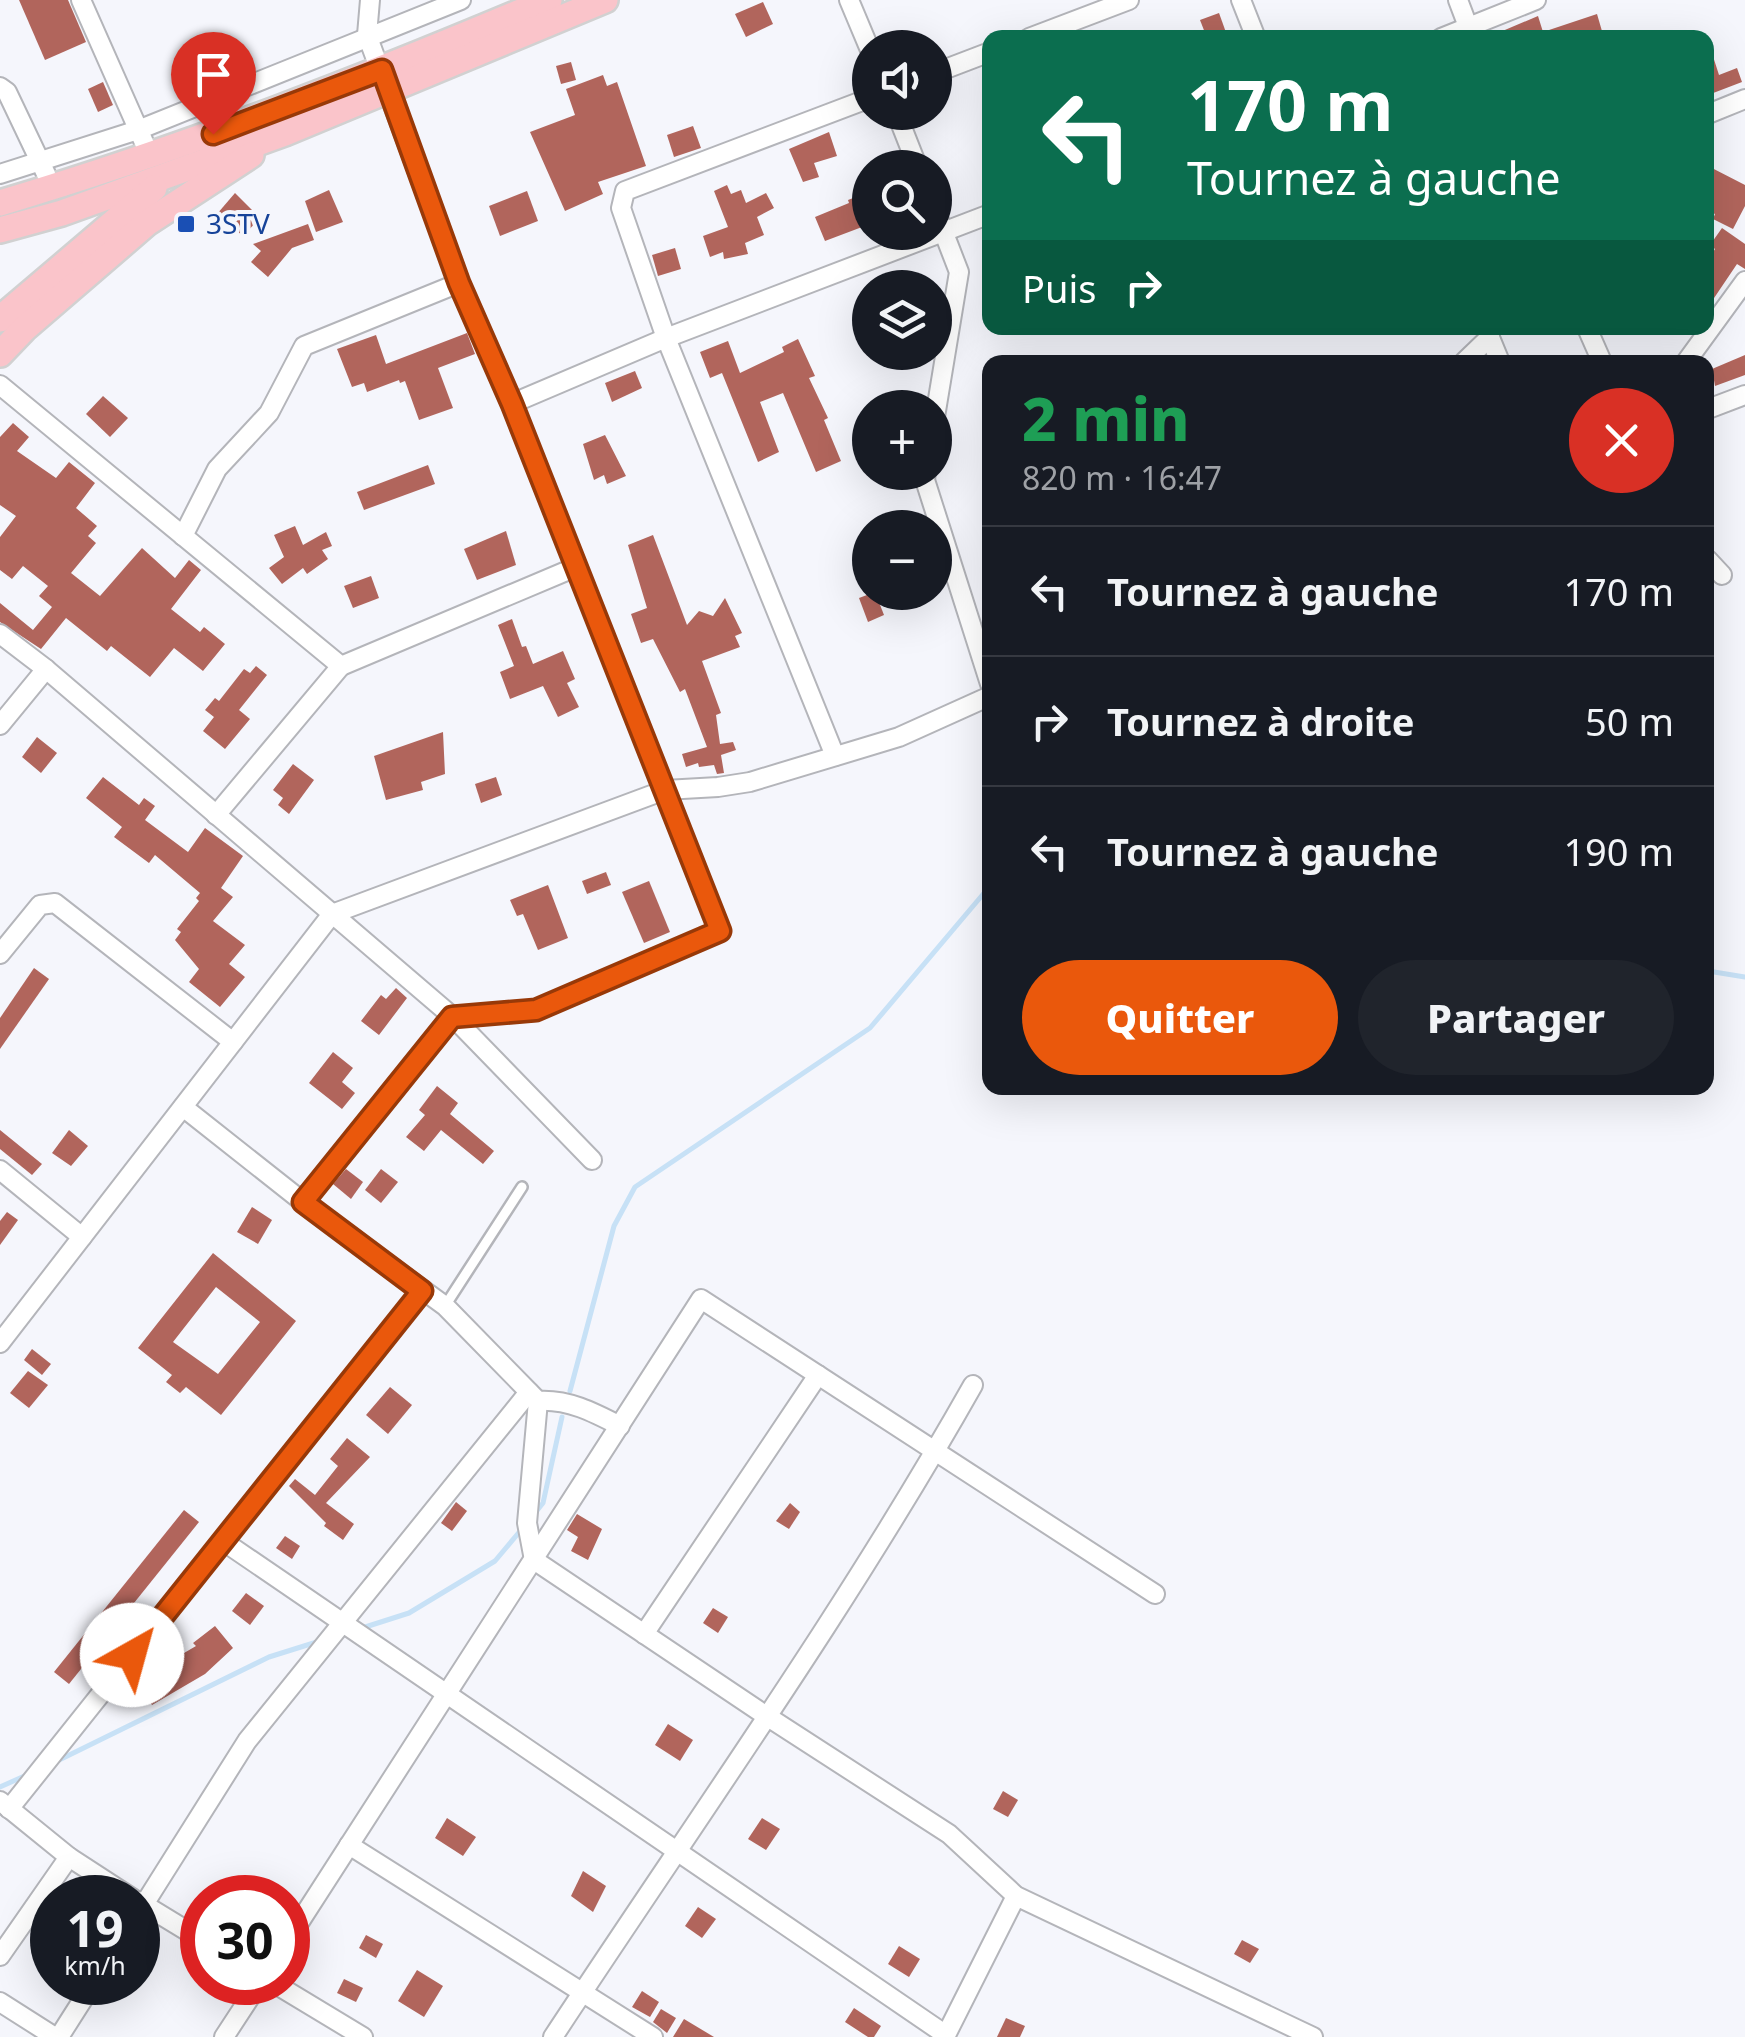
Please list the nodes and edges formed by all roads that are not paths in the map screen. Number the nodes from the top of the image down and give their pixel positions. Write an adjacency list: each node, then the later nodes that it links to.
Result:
1 (80, 0): 25 (street)
2 (370, 0): 16 (street)
3 (461, 0): 16 (street)
4 (549, 0): 19 (main road)
5 (605, 0): 19 (main road)
6 (849, 0): 11 (street)
7 (1129, 0): 12 (street)
8 (1241, 0): 13 (street)
9 (1458, 0): 14 (street)
10 (1536, 0): 15 (street)
11 (862, 30)
12 (1050, 30)
13 (1253, 30)
14 (1469, 30)
15 (1474, 30)
16 (367, 36): 19 (street); 25 (street)
17 (982, 55): 18 (street)
18 (952, 67)
19 (386, 81): 24 (main road); 38 (street)
20 (0, 86): 27 (street)
21 (1745, 99): 23 (street)
22 (852, 105): 42 (street)
23 (1714, 112)
24 (281, 122): 26 (main road); 28 (main road); 43 (main road)
25 (138, 130): 26 (street); 27 (street)
26 (150, 156): 30 (main road)
27 (41, 163): 29 (street); 30 (street)
28 (184, 168): 34 (main road); 39 (main road)
29 (0, 174)
30 (52, 187): 31 (main road)
31 (0, 203)
32 (982, 217): 33 (street)
33 (952, 229)
34 (0, 230)
35 (897, 250): 42 (street)
36 (951, 250): 46 (street)
37 (1745, 281): 40 (street)
38 (459, 283): 48 (street); 51 (street)
39 (0, 319)
40 (1714, 324)
41 (1486, 335): 44 (street)
42 (666, 338): 48 (street); 61 (street)
43 (0, 354)
44 (1470, 355)
45 (0, 386): 51 (street)
46 (939, 390)
47 (1745, 394): 49 (street)
48 (512, 404): 53 (street)
49 (1714, 407)
50 (928, 490): 56 (street)
51 (183, 536): 57 (street)
52 (1714, 566): 54 (street)
53 (576, 567): 57 (street); 62 (street)
54 (1722, 574)
55 (0, 634): 58 (street)
56 (982, 659)
57 (342, 666): 63 (street)
58 (46, 669): 60 (street); 63 (street)
59 (982, 700): 61 (street)
60 (0, 725)
61 (835, 756): 62 (street)
62 (664, 790): 64 (street); 66 (street)
63 (216, 816): 64 (street)
64 (332, 914): 66 (street); 67 (street)
65 (0, 954): 67 (street)
66 (452, 1017): 69 (street); 72 (street)
67 (233, 1042): 68 (street)
68 (183, 1106): 72 (street); 73 (street)
69 (592, 1160)
70 (0, 1170): 73 (street)
71 (522, 1187): 75 (lane)
72 (303, 1202): 74 (street)
73 (82, 1237): 76 (street)
74 (422, 1291): 75 (street); 82 (street)
75 (445, 1306): 79 (street)
76 (0, 1343)
77 (818, 1375): 80 (street); 81 (street); 86 (street)
78 (974, 1385): 81 (street)
79 (533, 1396): 80 (street); 83 (street); 85 (street)
80 (620, 1426): 83 (street)
81 (936, 1452): 84 (street); 88 (street)
82 (223, 1541): 85 (street); 89 (street)
83 (534, 1560): 86 (street); 87 (street)
84 (1155, 1594)
85 (342, 1623): 87 (street); 94 (street)
86 (644, 1634): 88 (street)
87 (447, 1694): 90 (street); 91 (street)
88 (768, 1717): 91 (street); 95 (street)
89 (5, 1805): 92 (street)
90 (349, 1845): 96 (street); 98 (street)
91 (676, 1850): 98 (street); 103 (street)
92 (69, 1858): 93 (street); 97 (street)
93 (94, 1875)
94 (157, 1875)
95 (1016, 1896): 103 (street); 109 (street)
96 (310, 1906)
97 (0, 1956)
98 (582, 1992): 107 (street); 108 (street)
99 (0, 2002): 104 (street)
100 (79, 2005): 104 (street)
101 (245, 2005): 105 (street)
102 (310, 2005): 106 (street)
103 (945, 2036)
104 (57, 2037)
105 (224, 2037)
106 (362, 2037)
107 (553, 2037)
108 (652, 2037)
109 (1313, 2037)

